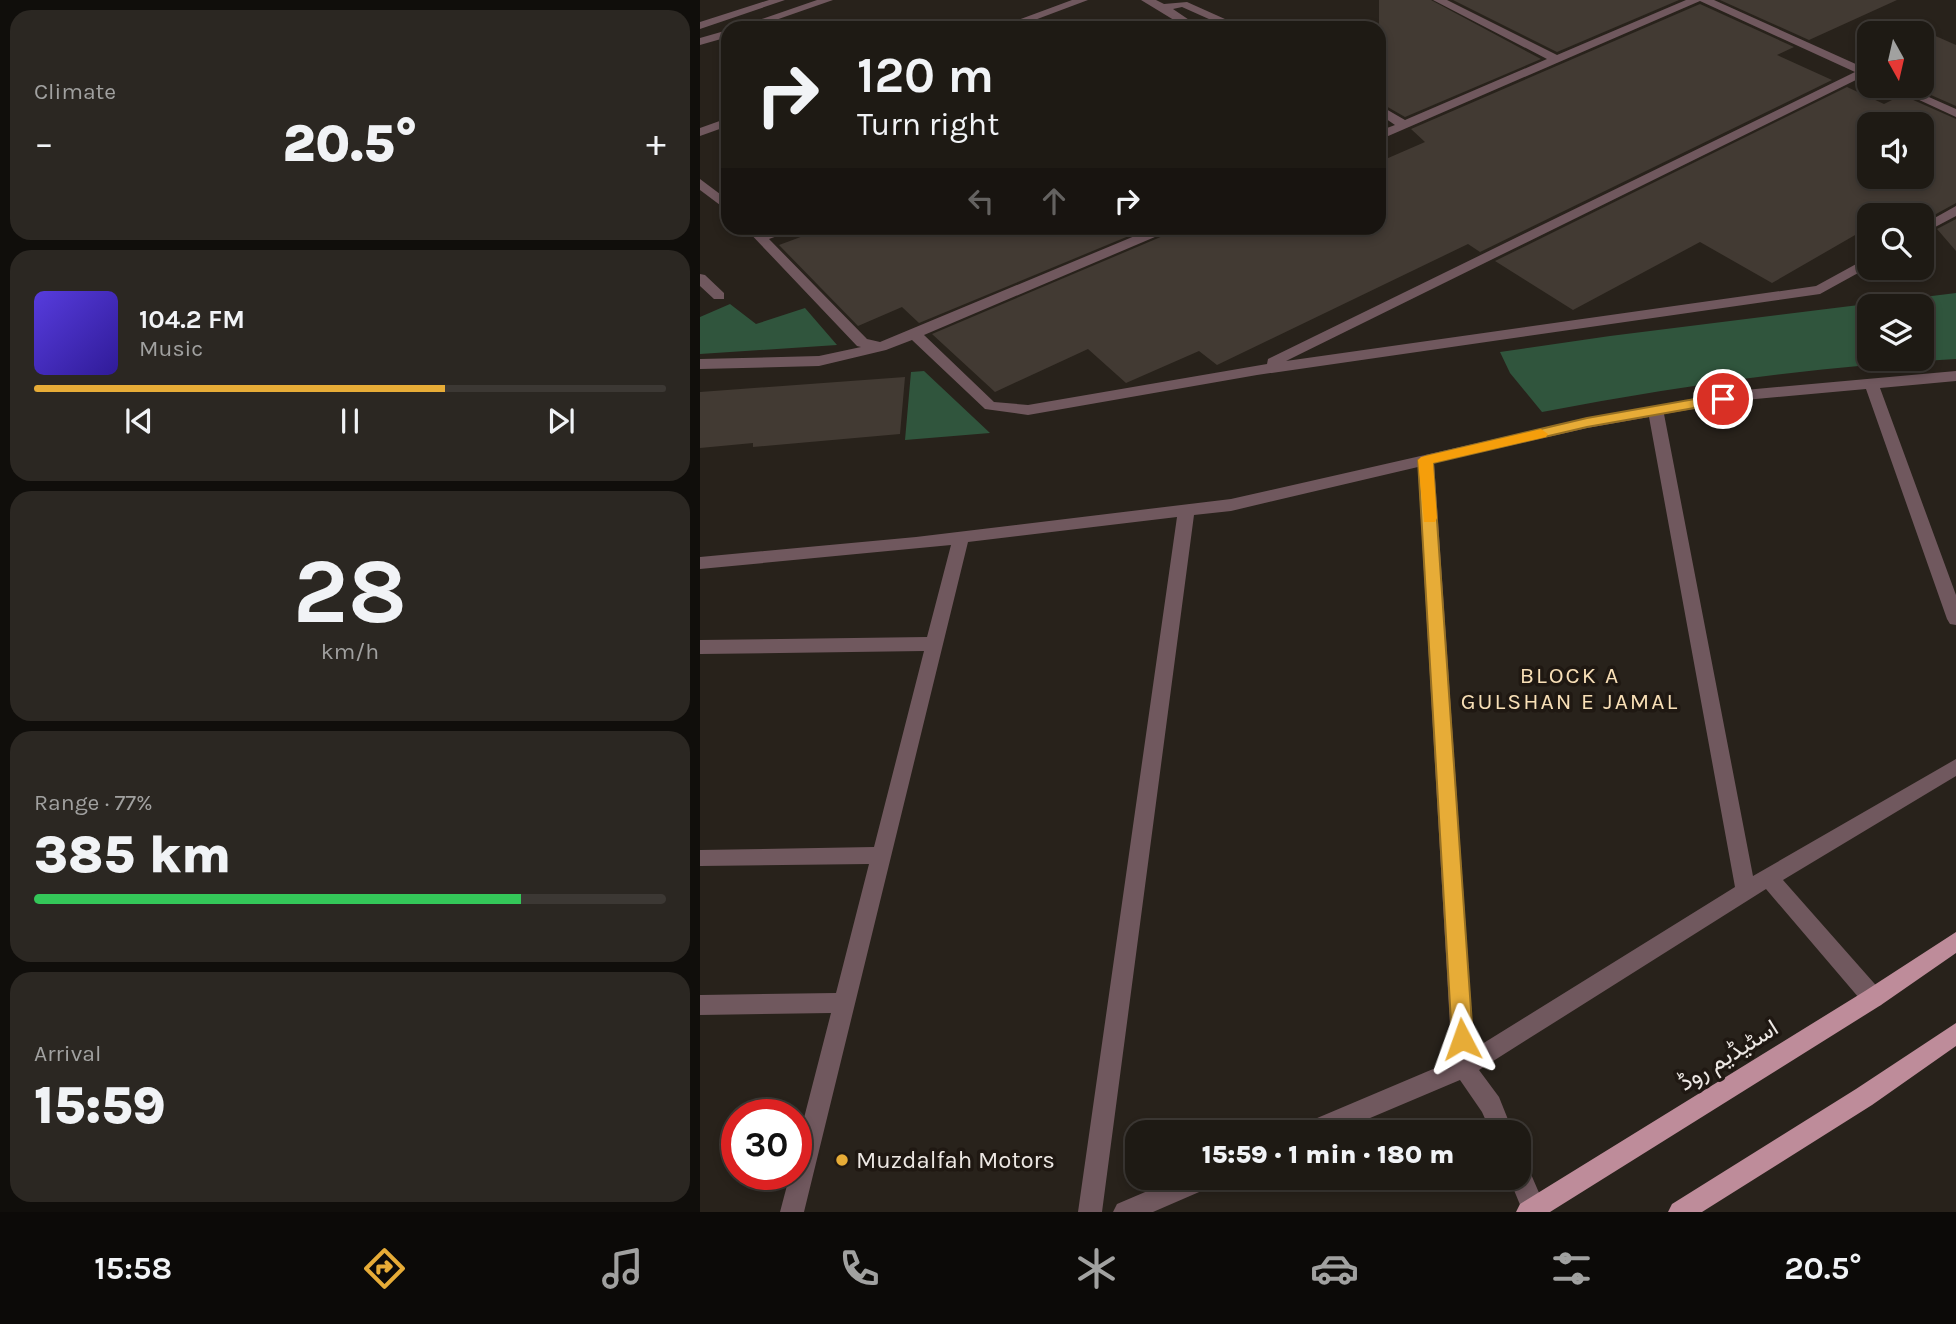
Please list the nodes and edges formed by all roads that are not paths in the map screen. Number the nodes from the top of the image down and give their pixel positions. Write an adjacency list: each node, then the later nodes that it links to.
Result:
1 (780, 0): 13 (street)
2 (828, 0): 9 (street)
3 (1083, 0): 10 (street)
4 (1146, 0): 8 (street)
5 (1438, 0): 16 (street)
6 (1695, 0): 16 (street)
7 (1705, 0): 17 (street)
8 (1163, 8): 11 (street); 12 (street)
9 (764, 21)
10 (1022, 21)
11 (1184, 21)
12 (1223, 21)
13 (700, 26)
14 (721, 35): 15 (street)
15 (700, 42)
16 (1556, 60): 23 (street)
17 (1857, 69)
18 (1857, 77): 38 (street)
19 (1922, 98): 21 (street)
20 (1386, 113): 23 (street)
21 (1956, 113)
22 (721, 124): 24 (street)
23 (1404, 125): 25 (street)
24 (700, 132)
25 (1386, 132)
26 (700, 183): 27 (street)
27 (721, 202)
28 (1956, 210): 29 (street)
29 (1934, 223)
30 (760, 235): 36 (street)
31 (1147, 235): 35 (street)
32 (1857, 268): 38 (street)
33 (700, 278): 34 (street)
34 (719, 296)
35 (914, 334): 36 (street); 38 (street)
36 (881, 346): 37 (street)
37 (700, 363)
38 (1257, 370)
39 (1956, 376): 40 (street)
40 (1871, 383): 41 (street); 46 (street)
41 (1656, 411): 42 (street); 53 (street)
42 (1426, 460): 43 (street); 59 (street)
43 (1186, 510): 44 (street); 66 (street)
44 (961, 538): 45 (street); 47 (street)
45 (700, 563)
46 (1956, 619)
47 (934, 644): 48 (street); 50 (street)
48 (700, 647)
49 (1956, 767): 52 (street)
50 (880, 855): 51 (street); 56 (street)
51 (700, 858)
52 (1769, 878): 53 (street); 55 (street)
53 (1746, 891): 59 (street)
54 (1956, 941): 55 (main road, اسٹیڈیم روڈ)
55 (1872, 998): 64 (main road, اسٹیڈیم روڈ)
56 (843, 1003): 57 (street); 65 (street)
57 (700, 1004)
58 (1956, 1034): 68 (main road)
59 (1464, 1067): 60 (street); 61 (street)
60 (1339, 1120)
61 (1497, 1120)
62 (1177, 1190): 67 (street)
63 (1525, 1190): 64 (street)
64 (1531, 1210)
65 (792, 1212)
66 (1090, 1212)
67 (1125, 1212)
68 (1679, 1212)

